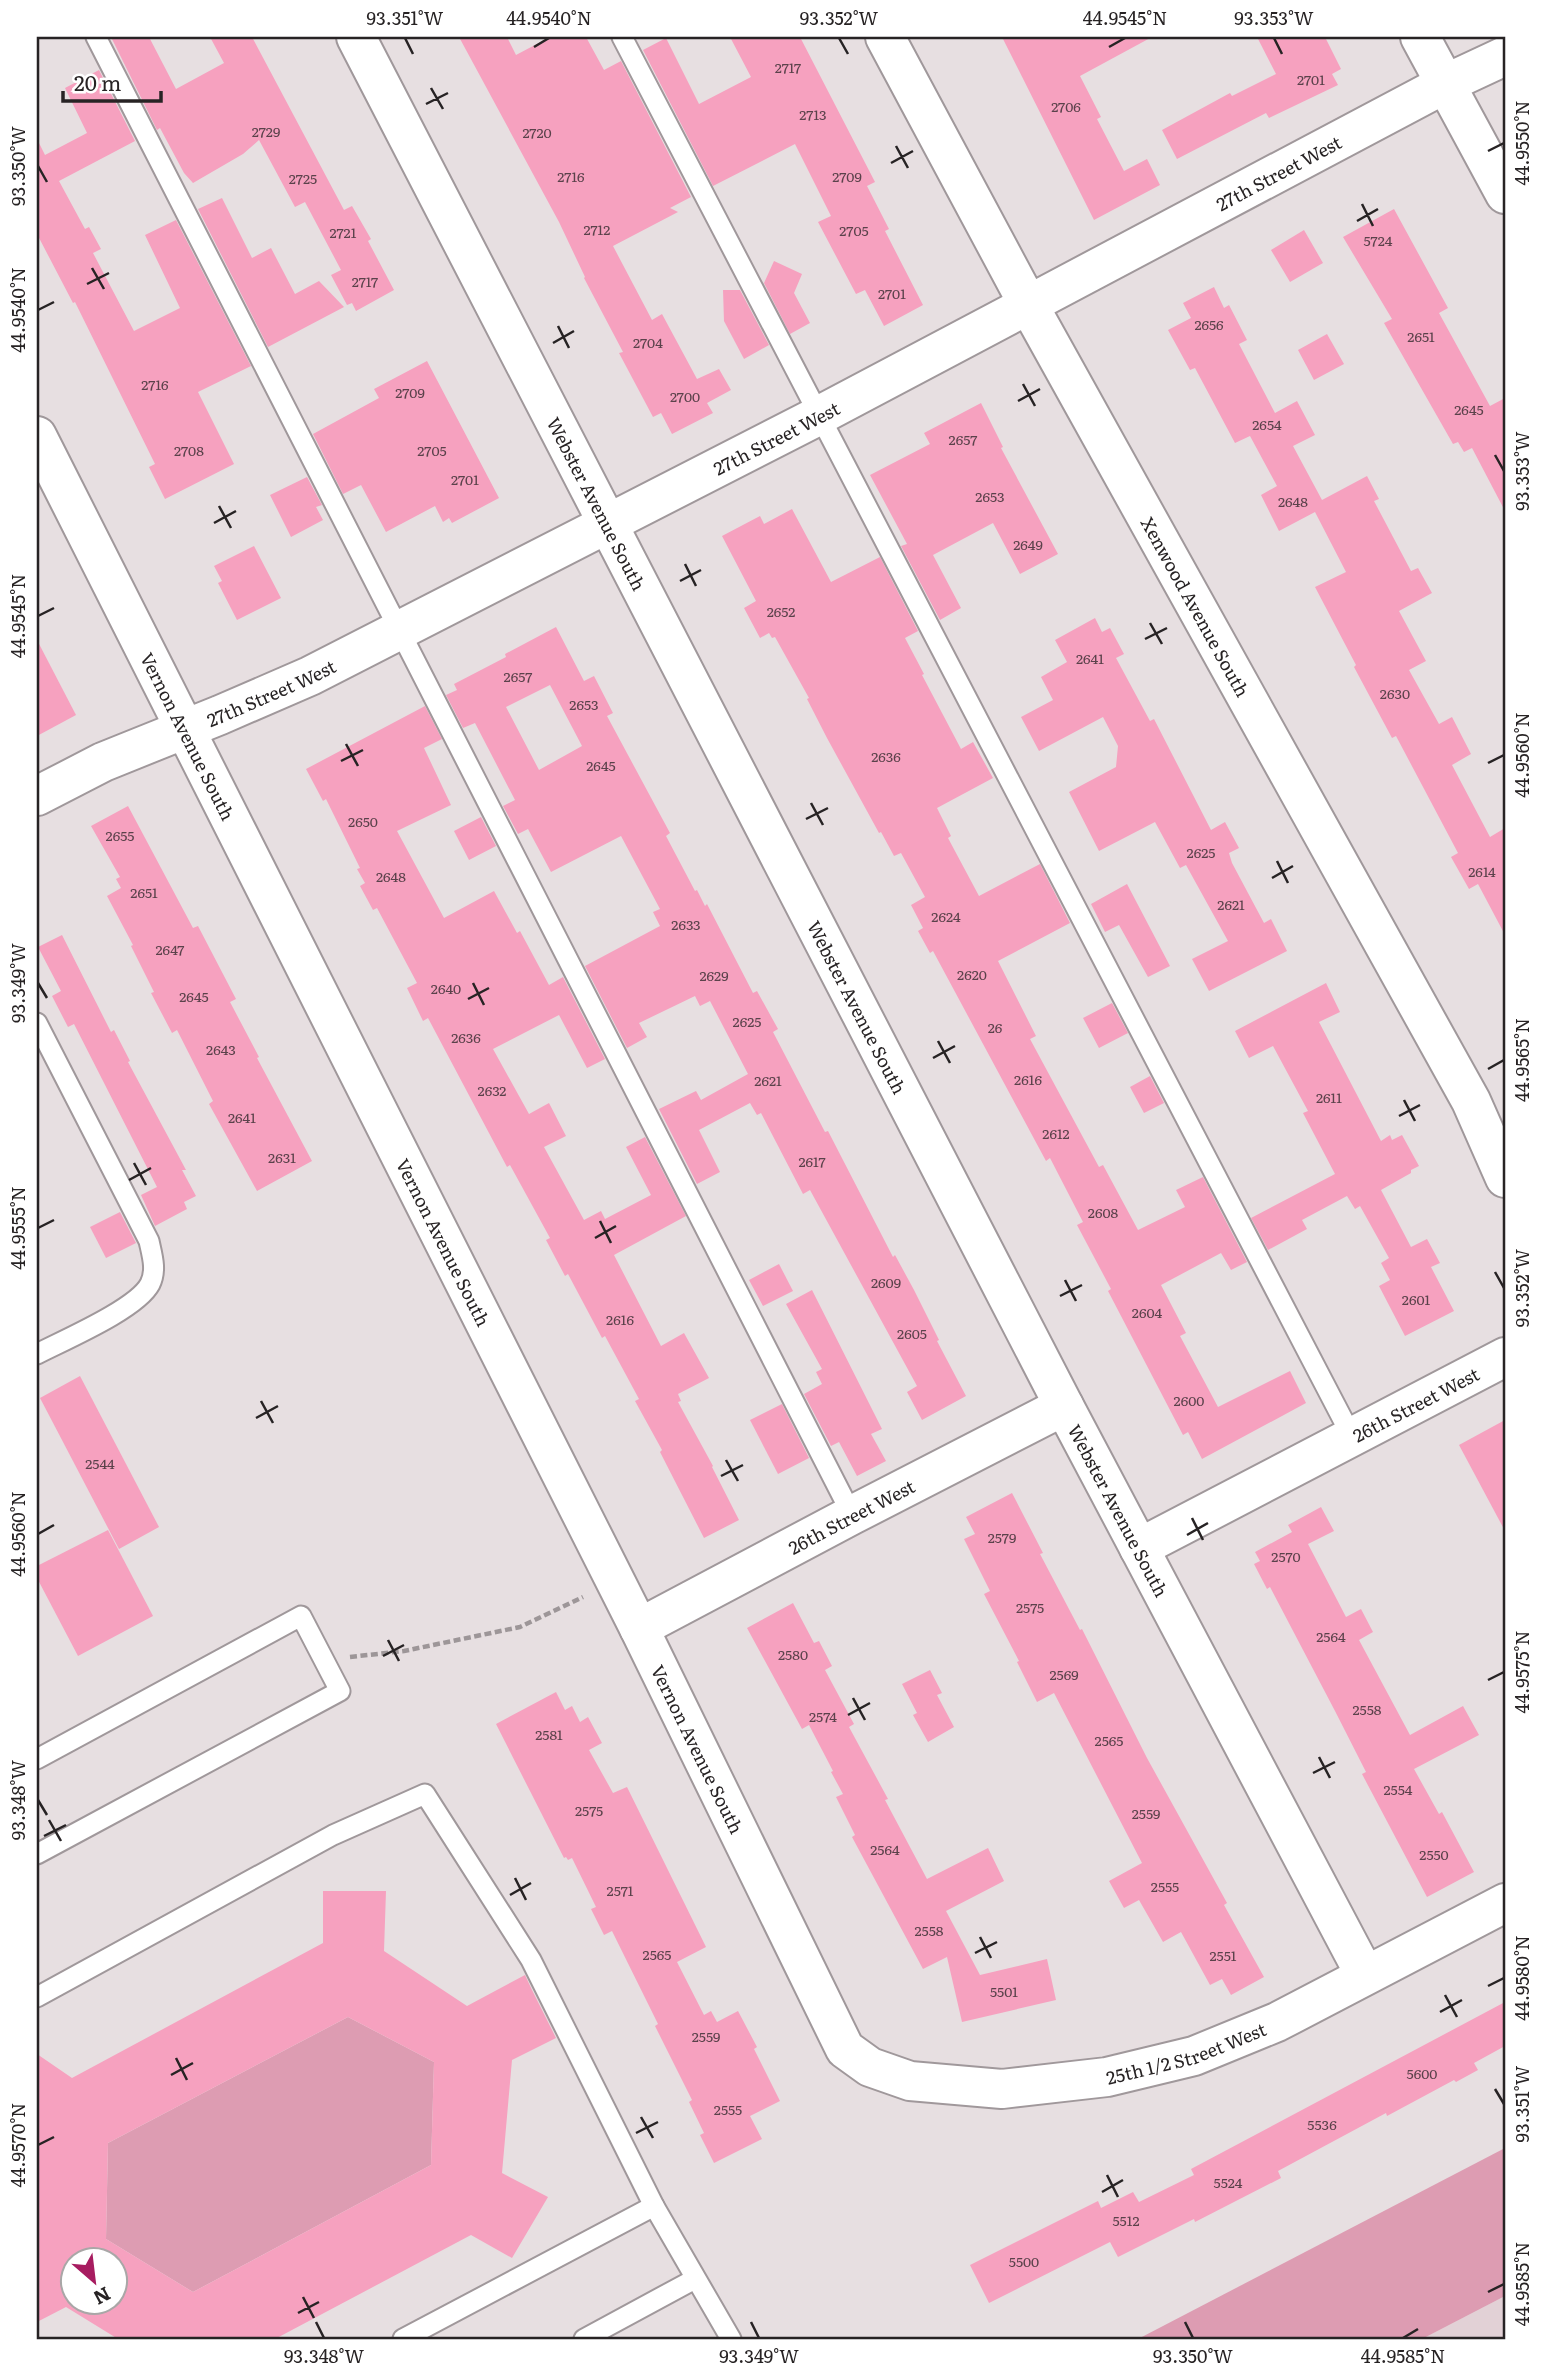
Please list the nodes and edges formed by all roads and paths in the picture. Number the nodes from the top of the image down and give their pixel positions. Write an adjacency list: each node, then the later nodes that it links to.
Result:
1 (96, 37): 13 (lane)
2 (356, 37): 12 (street, Webster Avenue South)
3 (622, 37): 10 (lane)
4 (885, 37): 9 (street, Xenwood Avenue South)
5 (1420, 37): 7 (street)
6 (1505, 56): 7 (street, 27th Street West)
7 (1446, 84): 8 (street); 9 (street, 27th Street West)
8 (1505, 194)
9 (1028, 304): 10 (street, 27th Street West); 17 (street, Xenwood Avenue South)
10 (820, 415): 12 (street, 27th Street West); 21 (lane)
11 (37, 436): 14 (street, Vernon Avenue South)
12 (610, 523): 13 (street, 27th Street West); 20 (street, Webster Avenue South)
13 (399, 630): 14 (street, 27th Street West); 22 (lane)
14 (185, 729): 15 (street, 27th Street West); 24 (street, Vernon Avenue South)
15 (37, 796)
16 (37, 1023): 18 (lane)
17 (1505, 1178)
18 (37, 1354)
19 (1505, 1357): 21 (street, 26th Street West)
20 (1064, 1406): 22 (street, 26th Street West); 23 (street, Webster Avenue South)
21 (1352, 1437): 23 (street, 26th Street West)
22 (852, 1515): 25 (street, 26th Street West)
23 (1139, 1548): 30 (street, Webster Avenue South)
24 (615, 1580): 25 (street, Vernon Avenue South); 26 (path)
25 (639, 1628): 32 (street, Vernon Avenue South)
26 (323, 1658): 27 (lane); 28 (lane)
27 (37, 1759)
28 (37, 1854)
29 (1505, 1903): 30 (street, 25th 1/2 Street West)
30 (1365, 1975): 32 (street, 25th 1/2 Street West)
31 (37, 1997): 33 (lane)
32 (845, 2049)
33 (654, 2206): 34 (lane); 35 (lane)
34 (695, 2280): 36 (lane); 37 (lane)
35 (403, 2339)
36 (584, 2339)
37 (731, 2339)

